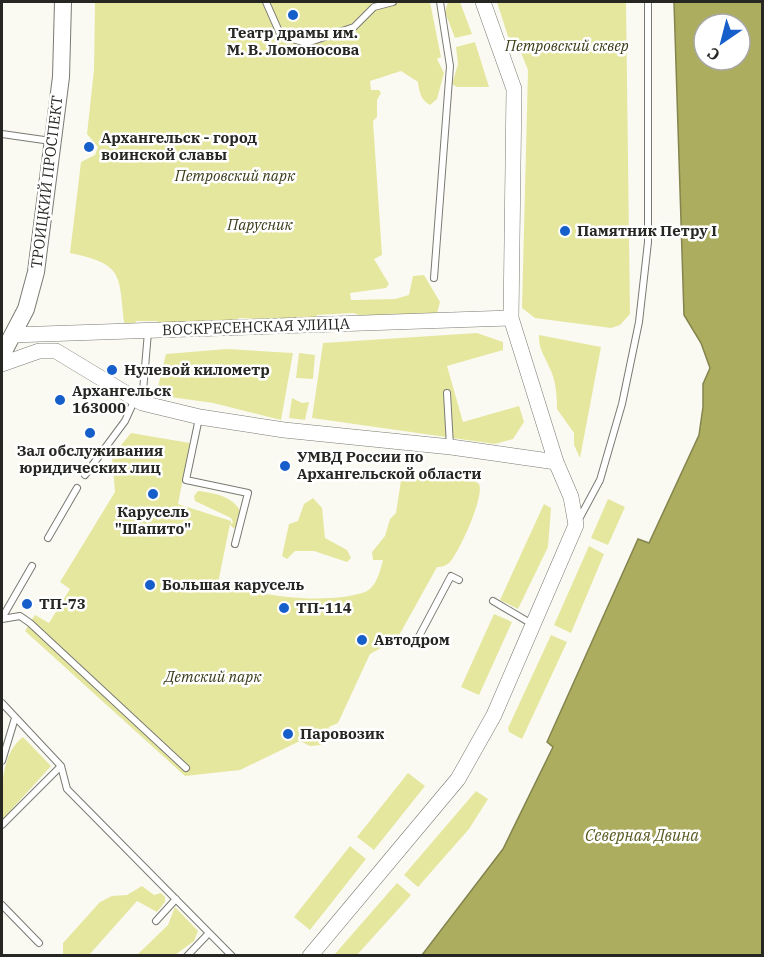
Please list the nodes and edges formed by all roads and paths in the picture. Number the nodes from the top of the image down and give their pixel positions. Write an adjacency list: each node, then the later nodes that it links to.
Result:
1 (63, 2): 9 (main road, ТРОИЦКИЙ ПРОСПЕКТ)
2 (266, 2): 7 (lane)
3 (393, 2): 7 (lane)
4 (440, 2): 10 (lane)
5 (483, 2): 11 (street)
6 (648, 2): 23 (lane)
7 (373, 4)
8 (2, 134): 9 (lane)
9 (53, 141): 13 (main road, ТРОИЦКИЙ ПРОСПЕКТ)
10 (434, 278)
11 (511, 318): 12 (street, ВОСКРЕСЕНСКАЯ УЛИЦА); 20 (street)
12 (148, 330): 13 (street, ВОСКРЕСЕНСКАЯ УЛИЦА); 17 (lane)
13 (7, 334): 14 (main road, ТРОИЦКИЙ ПРОСПЕКТ)
14 (2, 355)
15 (2, 364): 17 (street)
16 (447, 393): 19 (lane)
17 (138, 401): 18 (street); 21 (lane)
18 (200, 417): 19 (street); 25 (lane)
19 (451, 447): 20 (street)
20 (556, 462): 23 (street)
21 (85, 475)
22 (77, 488): 24 (lane)
23 (576, 525): 30 (street)
24 (48, 538)
25 (235, 544)
26 (32, 566): 29 (lane)
27 (459, 580): 31 (lane)
28 (493, 601): 30 (lane)
29 (2, 618): 36 (lane)
30 (533, 624): 45 (street)
31 (416, 642)
32 (2, 703): 33 (lane)
33 (15, 718): 34 (lane); 35 (lane)
34 (2, 761)
35 (61, 766): 37 (lane); 38 (lane)
36 (186, 768)
37 (2, 825)
38 (176, 899): 40 (lane); 41 (lane)
39 (2, 905): 42 (lane)
40 (156, 921)
41 (209, 933): 43 (lane); 44 (lane)
42 (39, 943)
43 (187, 956)
44 (232, 956)
45 (310, 956)

